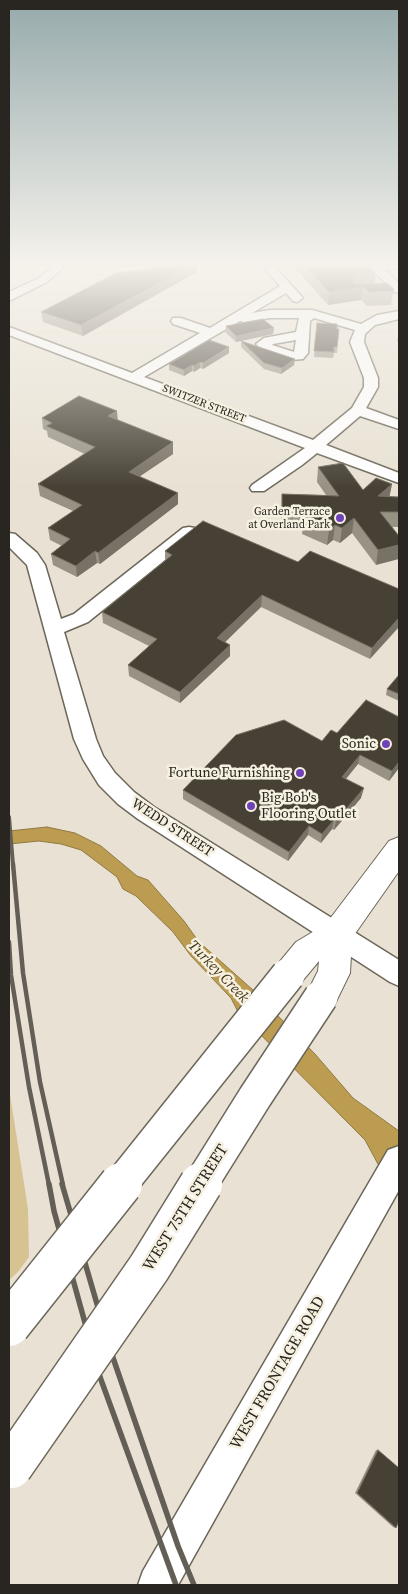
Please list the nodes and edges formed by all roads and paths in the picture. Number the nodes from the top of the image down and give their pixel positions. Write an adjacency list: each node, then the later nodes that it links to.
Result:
1 (31, 339): 4 (street, SWITZER STREET)
2 (198, 339): 4 (street)
3 (358, 339): 5 (street)
4 (133, 378): 8 (street, SWITZER STREET)
5 (360, 407): 6 (street); 7 (street); 8 (street)
6 (399, 411)
7 (399, 425)
8 (315, 446): 9 (street, SWITZER STREET); 10 (street)
9 (399, 478)
10 (258, 488)
11 (203, 521): 13 (street)
12 (9, 538): 13 (street, WEDD STREET)
13 (54, 629): 15 (street, WEDD STREET)
14 (399, 849): 15 (main road)
15 (337, 934): 16 (street, WEDD STREET); 18 (main road, bridge); 19 (main road, WEST 75TH STREET, bridge)
16 (399, 974)
17 (399, 1161): 20 (street, WEST FRONTAGE ROAD)
18 (9, 1325)
19 (10, 1468)
20 (157, 1585)

